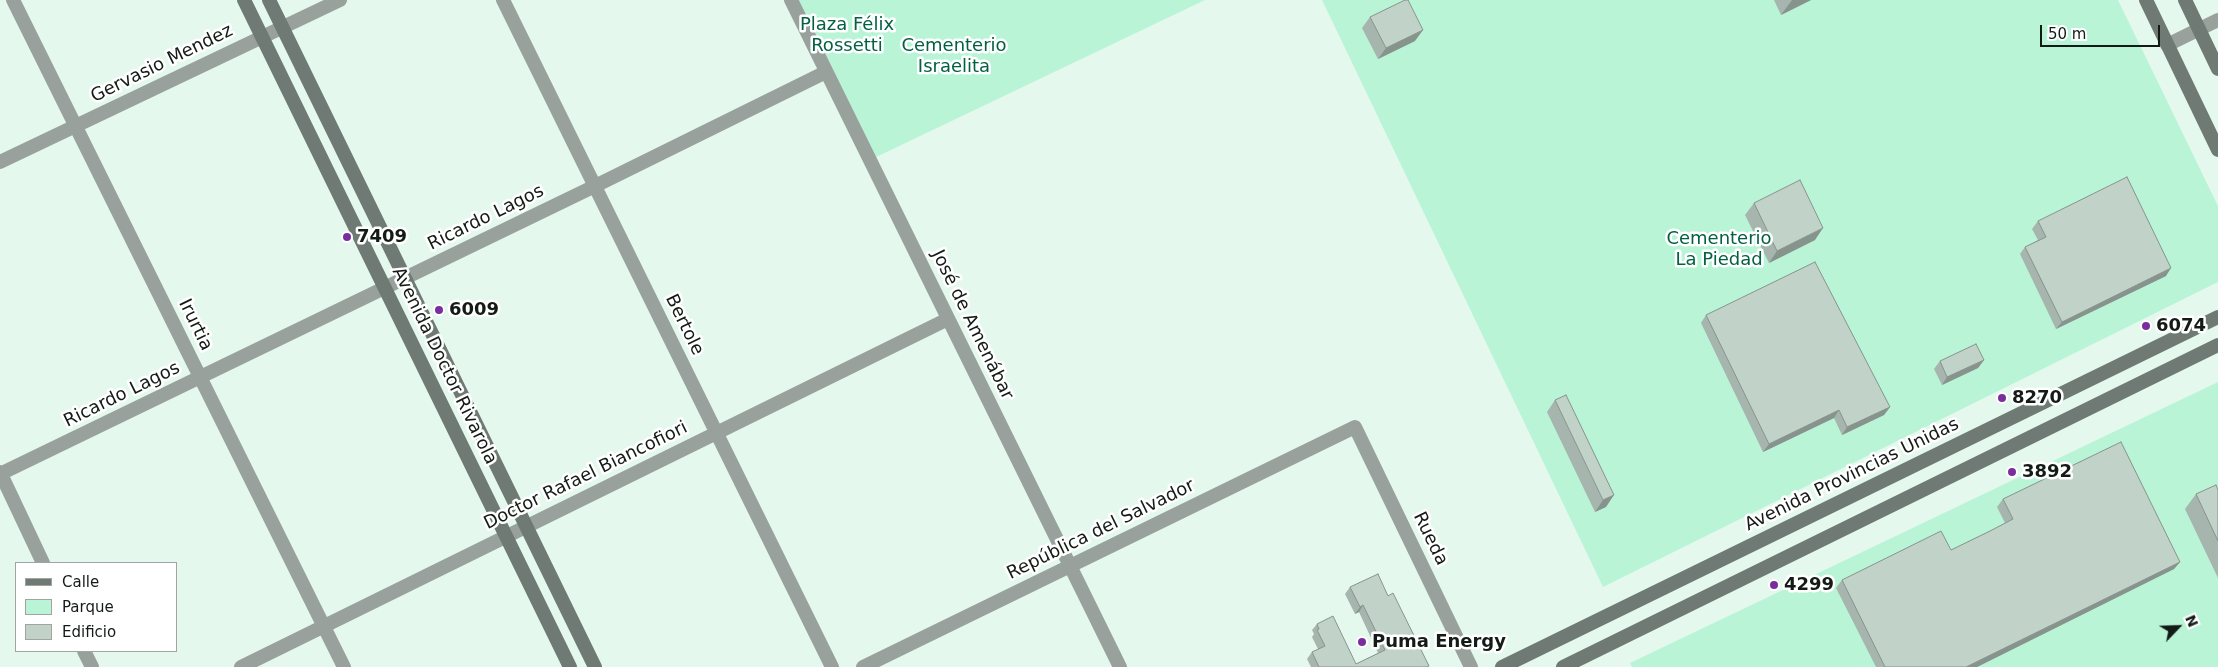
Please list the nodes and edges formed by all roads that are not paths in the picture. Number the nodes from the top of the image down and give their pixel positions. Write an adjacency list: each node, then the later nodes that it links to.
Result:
1 (13, 0): 16 (street, Irurtia)
2 (244, 0): 12 (main road, Avenida Doctor Rivarola)
3 (269, 0): 10 (main road, Avenida Doctor Rivarola)
4 (340, 0): 10 (street, Gervasio Mendez)
5 (503, 0): 19 (street, Bertole)
6 (791, 0): 15 (street, José de Amenábar)
7 (2146, 0): 13 (main road)
8 (2184, 0): 11 (main road)
9 (2218, 20): 11 (street)
10 (282, 27): 12 (street, Gervasio Mendez); 20 (main road, Avenida Doctor Rivarola)
11 (2199, 30): 13 (street); 14 (main road)
12 (262, 37): 16 (street, Gervasio Mendez); 21 (main road, Avenida Doctor Rivarola)
13 (2168, 45): 17 (main road)
14 (2218, 69)
15 (826, 72): 19 (street, Ricardo Lagos); 23 (street, José de Amenábar)
16 (76, 126): 18 (street, Gervasio Mendez); 25 (street, Irurtia)
17 (2218, 150)
18 (0, 162)
19 (595, 186): 20 (street, Ricardo Lagos); 27 (street, Bertole)
20 (404, 278): 21 (street, Ricardo Lagos); 29 (main road, Avenida Doctor Rivarola)
21 (385, 288): 25 (street, Ricardo Lagos); 30 (main road, Avenida Doctor Rivarola)
22 (2218, 317): 44 (main road, Avenida Provincias Unidas)
23 (948, 319): 27 (street, Doctor Rafael Biancofiori); 32 (street, José de Amenábar)
24 (2218, 345): 45 (main road)
25 (200, 378): 28 (street, Ricardo Lagos); 33 (street, Irurtia)
26 (1355, 427): 32 (street, República del Salvador); 43 (street, Rueda)
27 (717, 433): 29 (street, Doctor Rafael Biancofiori); 40 (street, Bertole)
28 (0, 473): 31 (street)
29 (526, 527): 30 (street, Doctor Rafael Biancofiori); 39 (main road, Avenida Doctor Rivarola)
30 (506, 536): 33 (street, Doctor Rafael Biancofiori); 38 (main road, Avenida Doctor Rivarola)
31 (43, 562)
32 (1070, 566): 41 (street, República del Salvador); 42 (street, José de Amenábar)
33 (323, 626): 36 (street, Doctor Rafael Biancofiori); 37 (street, Irurtia)
34 (84, 652): 35 (street)
35 (92, 667)
36 (241, 667)
37 (344, 667)
38 (570, 667)
39 (594, 667)
40 (832, 667)
41 (863, 667)
42 (1120, 667)
43 (1471, 667)
44 (1502, 667)
45 (1563, 667)

